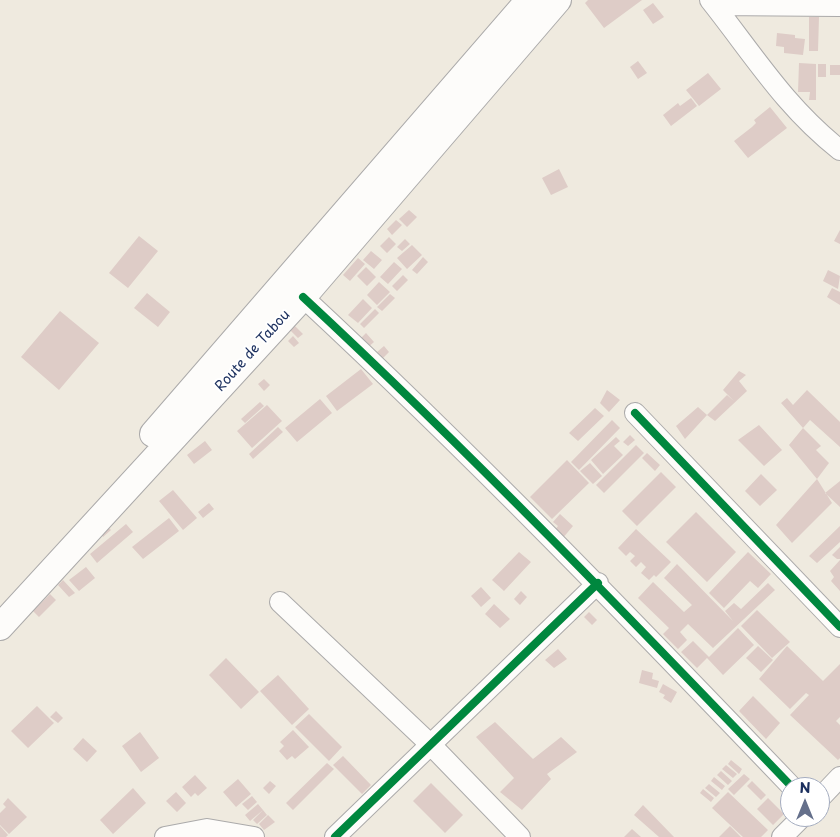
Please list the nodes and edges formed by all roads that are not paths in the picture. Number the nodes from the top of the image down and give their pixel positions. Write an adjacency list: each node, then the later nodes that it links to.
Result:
1 (529, 0): 12 (main road, Route de Tabou)
2 (558, 0): 8 (main road, Route de Tabou)
3 (712, 3): 4 (street); 5 (street)
4 (840, 6)
5 (813, 129): 6 (street); 7 (street)
6 (840, 129)
7 (840, 150)
8 (302, 297): 10 (street); 13 (main road, Route de Tabou)
9 (635, 413): 14 (street)
10 (598, 584): 15 (street); 16 (street)
11 (280, 602): 15 (street)
12 (0, 603)
13 (0, 627)
14 (840, 628)
15 (431, 745): 22 (street); 23 (street)
16 (782, 777)
17 (840, 777): 18 (street)
18 (830, 788)
19 (792, 827): 24 (street)
20 (165, 837): 21 (street)
21 (254, 837)
22 (335, 837)
23 (520, 837)
24 (782, 837)

